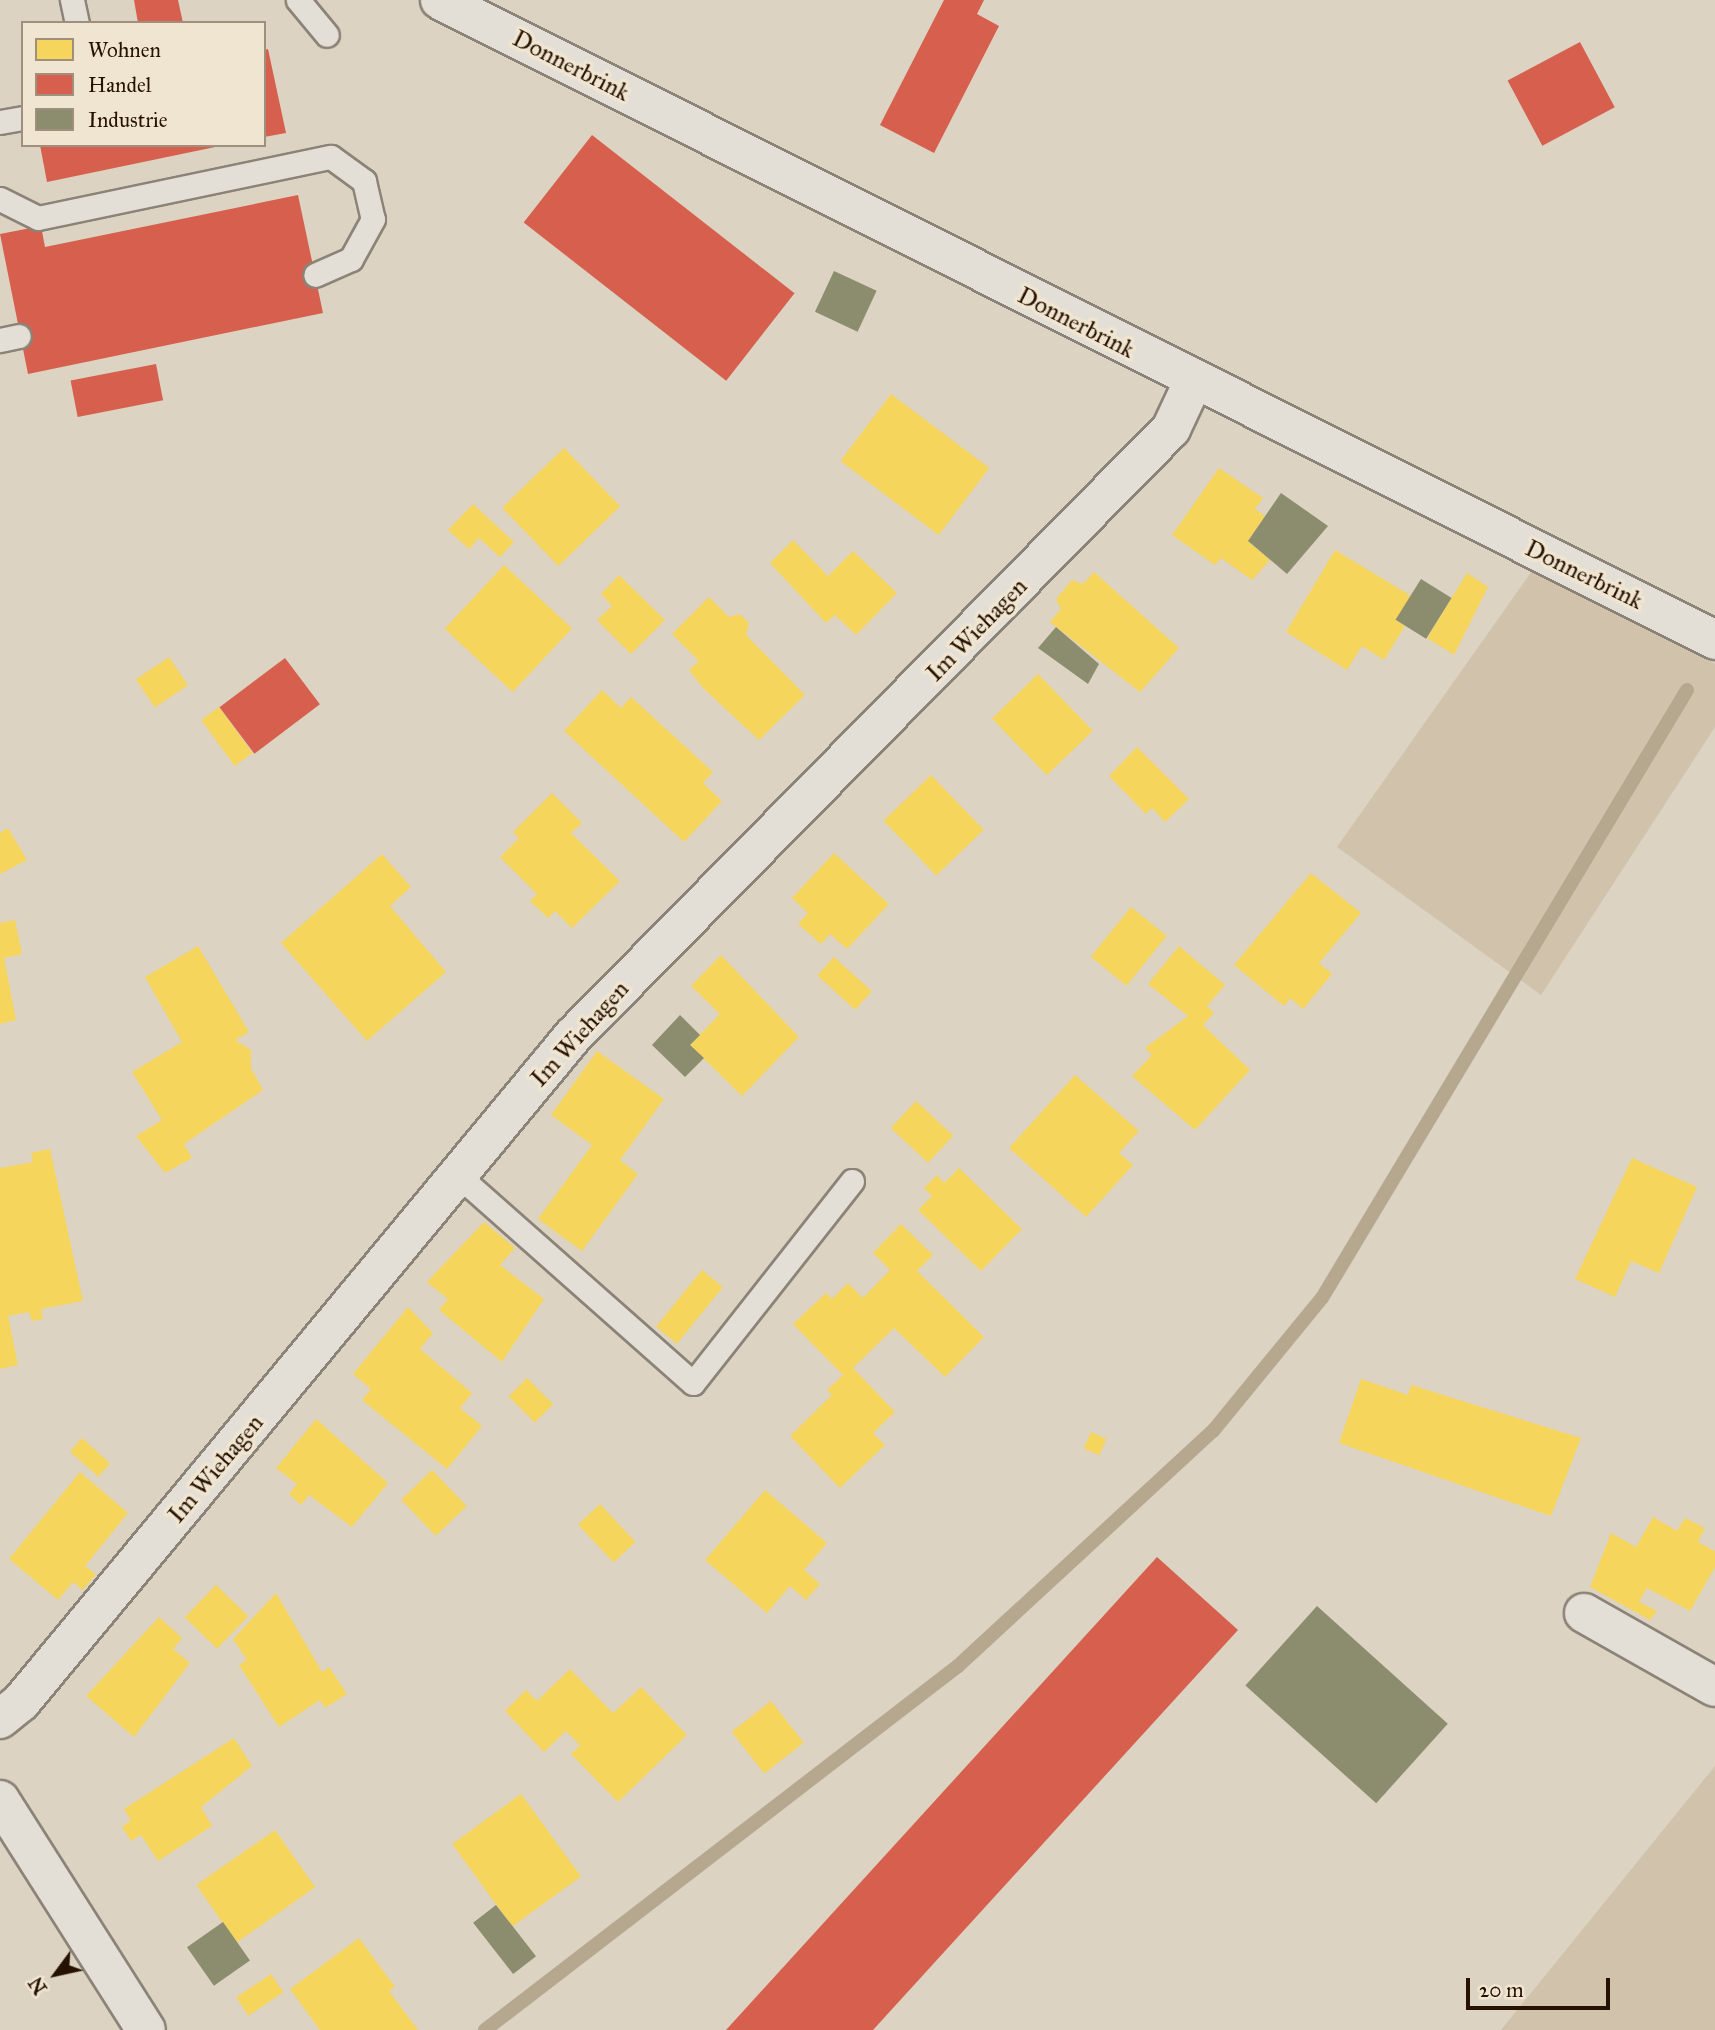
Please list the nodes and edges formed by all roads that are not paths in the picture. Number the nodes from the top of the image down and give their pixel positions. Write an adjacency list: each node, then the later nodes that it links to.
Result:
1 (72, 0): 4 (lane)
2 (298, 0): 5 (lane)
3 (440, 0): 10 (street, Donnerbrink)
4 (77, 21)
5 (327, 34)
6 (21, 118): 7 (lane)
7 (0, 122)
8 (0, 199): 9 (lane)
9 (315, 275)
10 (1193, 382): 11 (street, Donnerbrink); 12 (street, Im Wiehagen)
11 (1715, 640)
12 (460, 1177): 13 (lane); 16 (street, Im Wiehagen)
13 (852, 1181)
14 (1584, 1613): 15 (street)
15 (1715, 1686)
16 (0, 1719)
17 (0, 1800): 18 (street)
18 (146, 2030)

